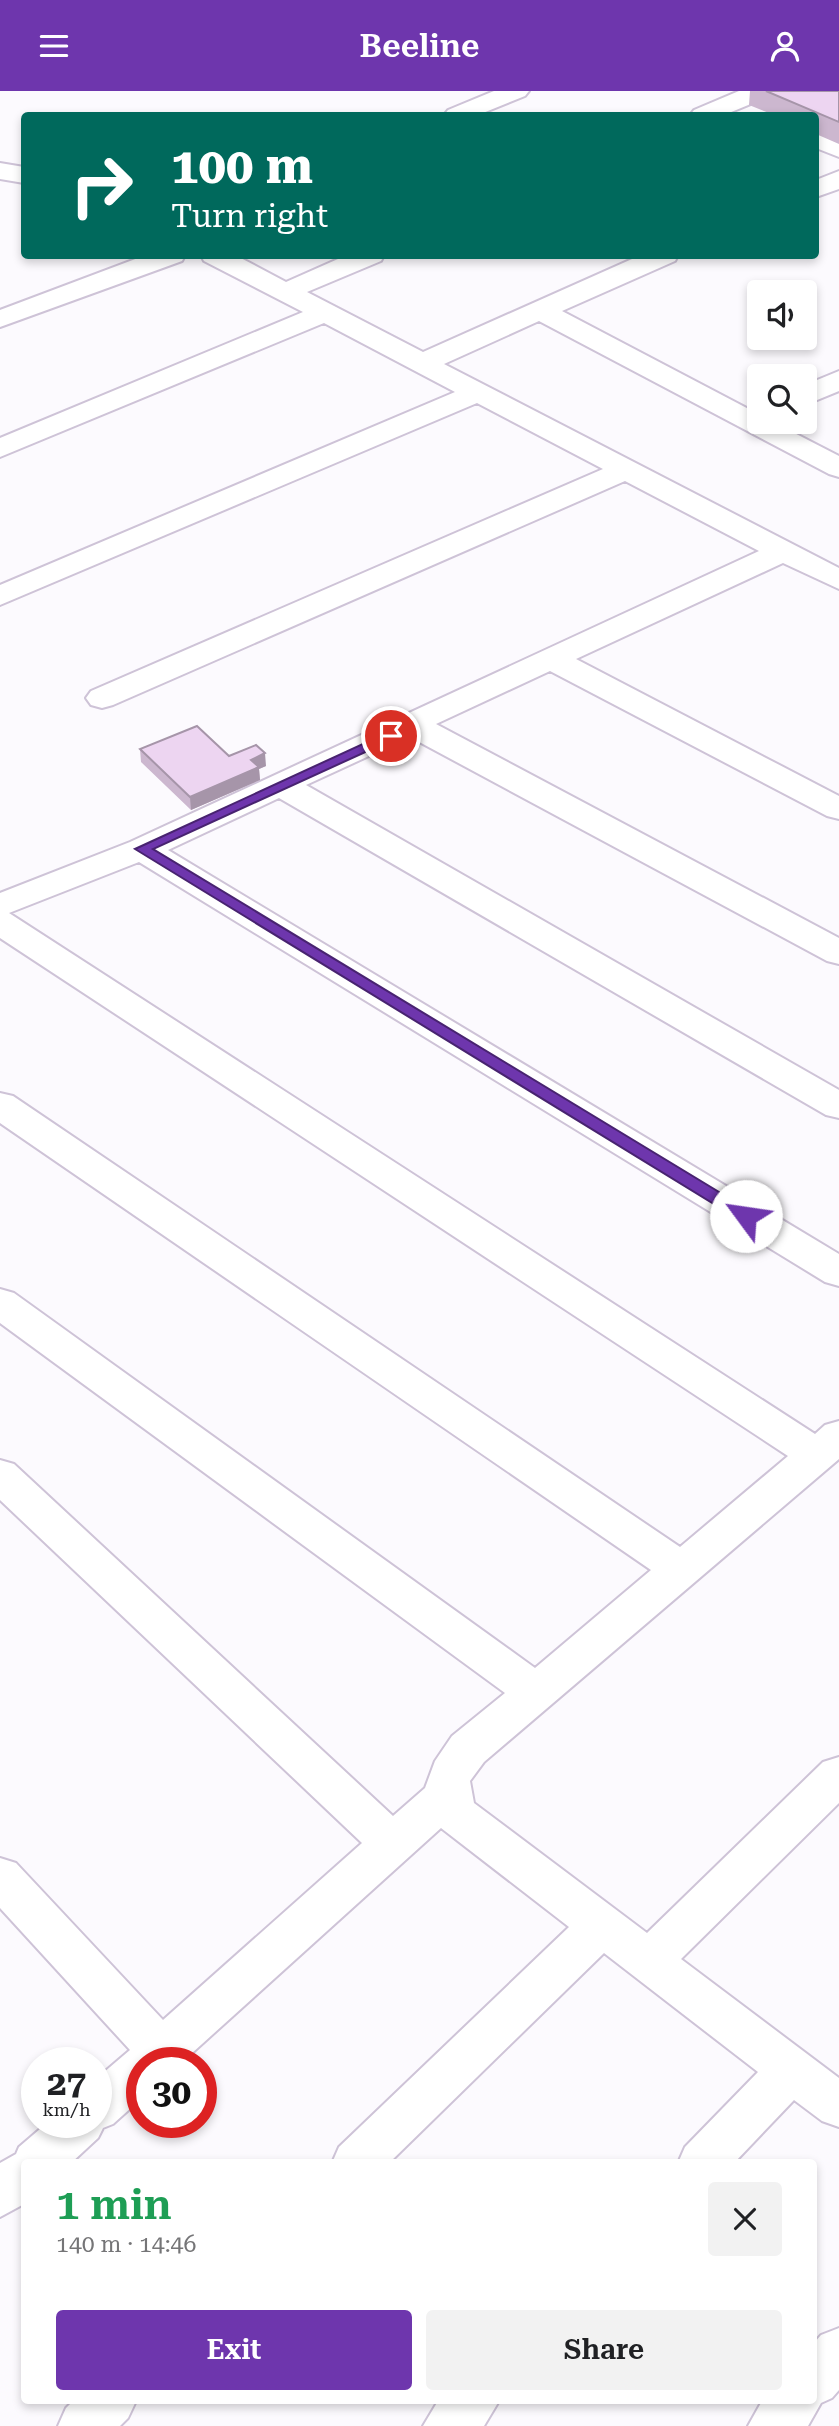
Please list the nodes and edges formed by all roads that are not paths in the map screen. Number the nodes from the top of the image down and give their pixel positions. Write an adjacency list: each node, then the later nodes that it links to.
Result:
1 (516, 91): 5 (street)
2 (710, 91): 4 (street)
3 (761, 91): 4 (street)
4 (734, 102): 6 (street); 7 (street)
5 (464, 112)
6 (710, 112)
7 (757, 112)
8 (819, 140): 9 (street)
9 (839, 149)
10 (0, 171): 11 (street)
11 (21, 174)
12 (839, 179): 13 (street)
13 (819, 188)
14 (161, 259): 21 (street)
15 (222, 259): 18 (street)
16 (362, 259): 18 (street)
17 (656, 259): 19 (street)
18 (285, 292): 20 (street)
19 (541, 311): 22 (street); 26 (street)
20 (325, 313): 22 (street); 28 (street)
21 (0, 319)
22 (422, 363): 25 (street)
23 (839, 380): 24 (street)
24 (817, 390)
25 (479, 392): 30 (street); 33 (street)
26 (747, 414)
27 (781, 434): 29 (street)
28 (0, 448)
29 (839, 468)
30 (627, 469): 31 (street); 35 (street)
31 (783, 551): 32 (street); 34 (street)
32 (835, 574)
33 (0, 596)
34 (553, 660): 36 (street); 38 (street)
35 (102, 698)
36 (413, 725): 37 (street); 42 (street)
37 (282, 786): 39 (street); 44 (street)
38 (839, 809)
39 (142, 849): 40 (street); 45 (street)
40 (0, 905)
41 (0, 922): 47 (street)
42 (839, 953)
43 (0, 1105): 49 (street)
44 (839, 1105)
45 (839, 1272)
46 (0, 1303): 50 (street)
47 (828, 1446): 49 (street)
48 (0, 1475): 53 (street)
49 (681, 1569): 50 (street)
50 (536, 1692): 52 (street)
51 (839, 1775): 56 (street)
52 (446, 1797): 53 (street); 55 (street)
53 (393, 1844): 58 (street)
54 (0, 1877): 57 (street)
55 (601, 1925): 56 (street); 65 (street)
56 (649, 1961): 59 (street)
57 (139, 2047)
58 (166, 2047)
59 (792, 2070): 62 (street); 66 (street)
60 (126, 2082): 61 (street)
61 (112, 2095)
62 (839, 2106)
63 (64, 2138): 64 (street)
64 (40, 2159)
65 (360, 2159)
66 (706, 2159)
67 (21, 2176): 68 (street)
68 (0, 2195)
69 (839, 2353): 70 (street)
70 (817, 2378)
71 (107, 2404): 74 (street)
72 (470, 2404): 75 (street)
73 (793, 2404): 76 (street)
74 (84, 2426)
75 (449, 2426)
76 (774, 2426)

